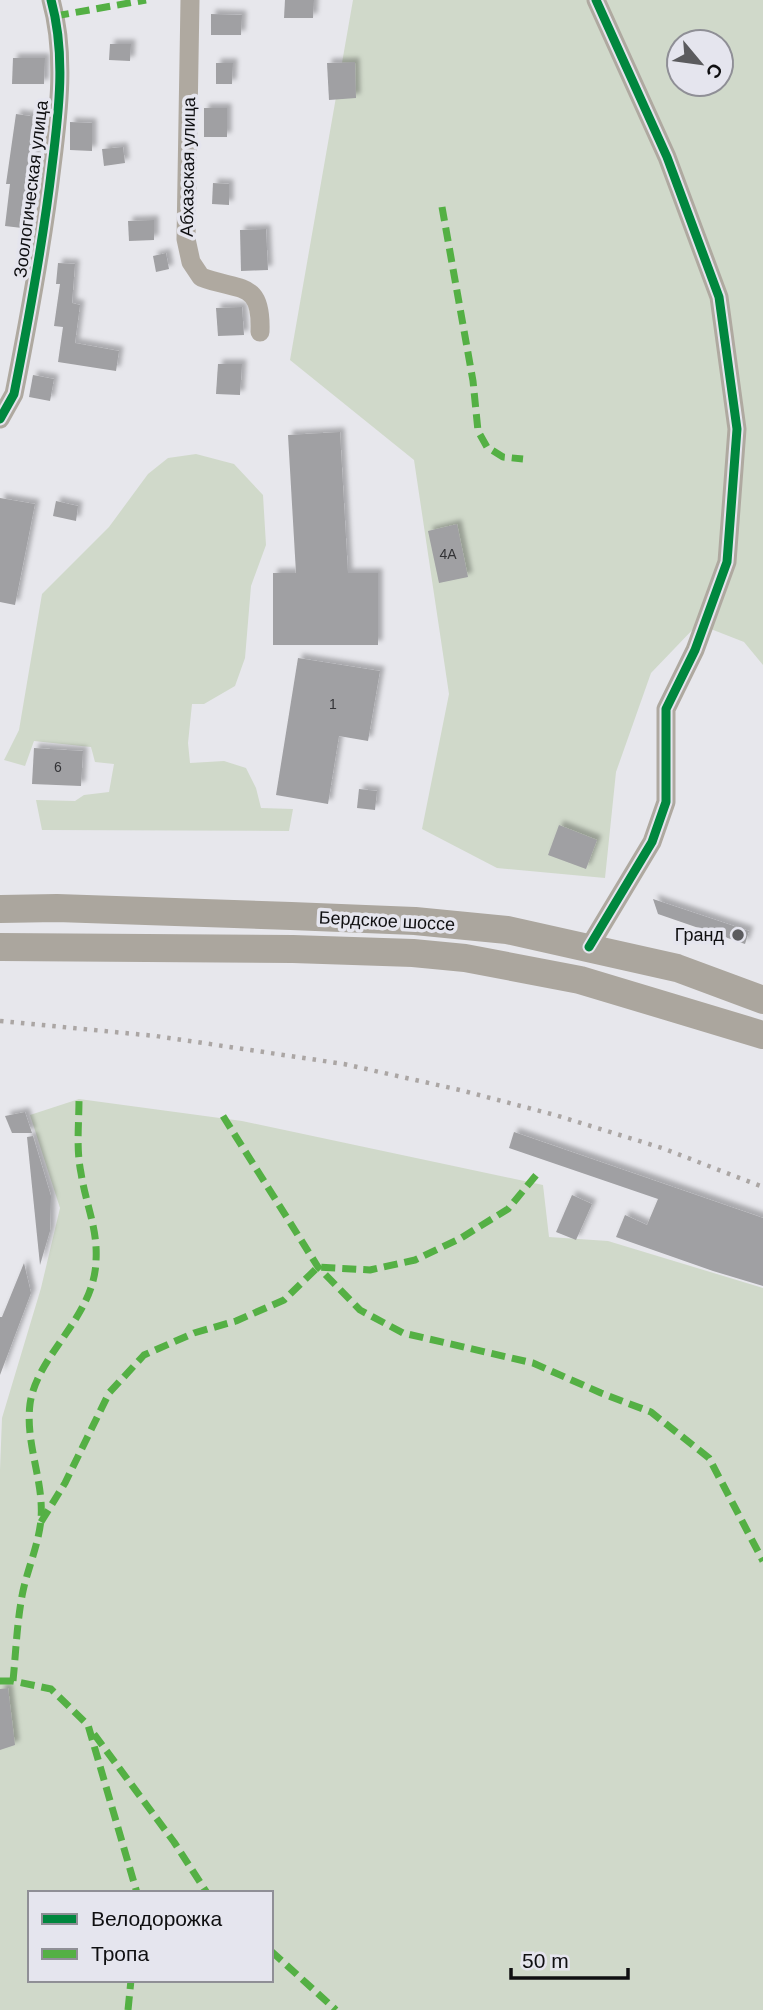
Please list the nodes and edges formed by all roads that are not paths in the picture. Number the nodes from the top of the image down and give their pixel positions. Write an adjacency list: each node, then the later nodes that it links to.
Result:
1 (51, 0): 5 (street, Зоологическая улица)
2 (190, 0): 4 (street, Абхазская улица)
3 (596, 0): 9 (street)
4 (260, 332)
5 (0, 419)
6 (0, 909): 7 (highway, Бердское шоссе)
7 (291, 916): 9 (highway, Бердское шоссе); 10 (highway)
8 (0, 947): 10 (highway, Бердское шоссе)
9 (589, 947): 11 (highway, Бердское шоссе)
10 (293, 949): 12 (highway, Бердское шоссе)
11 (763, 1000)
12 (763, 1035)

